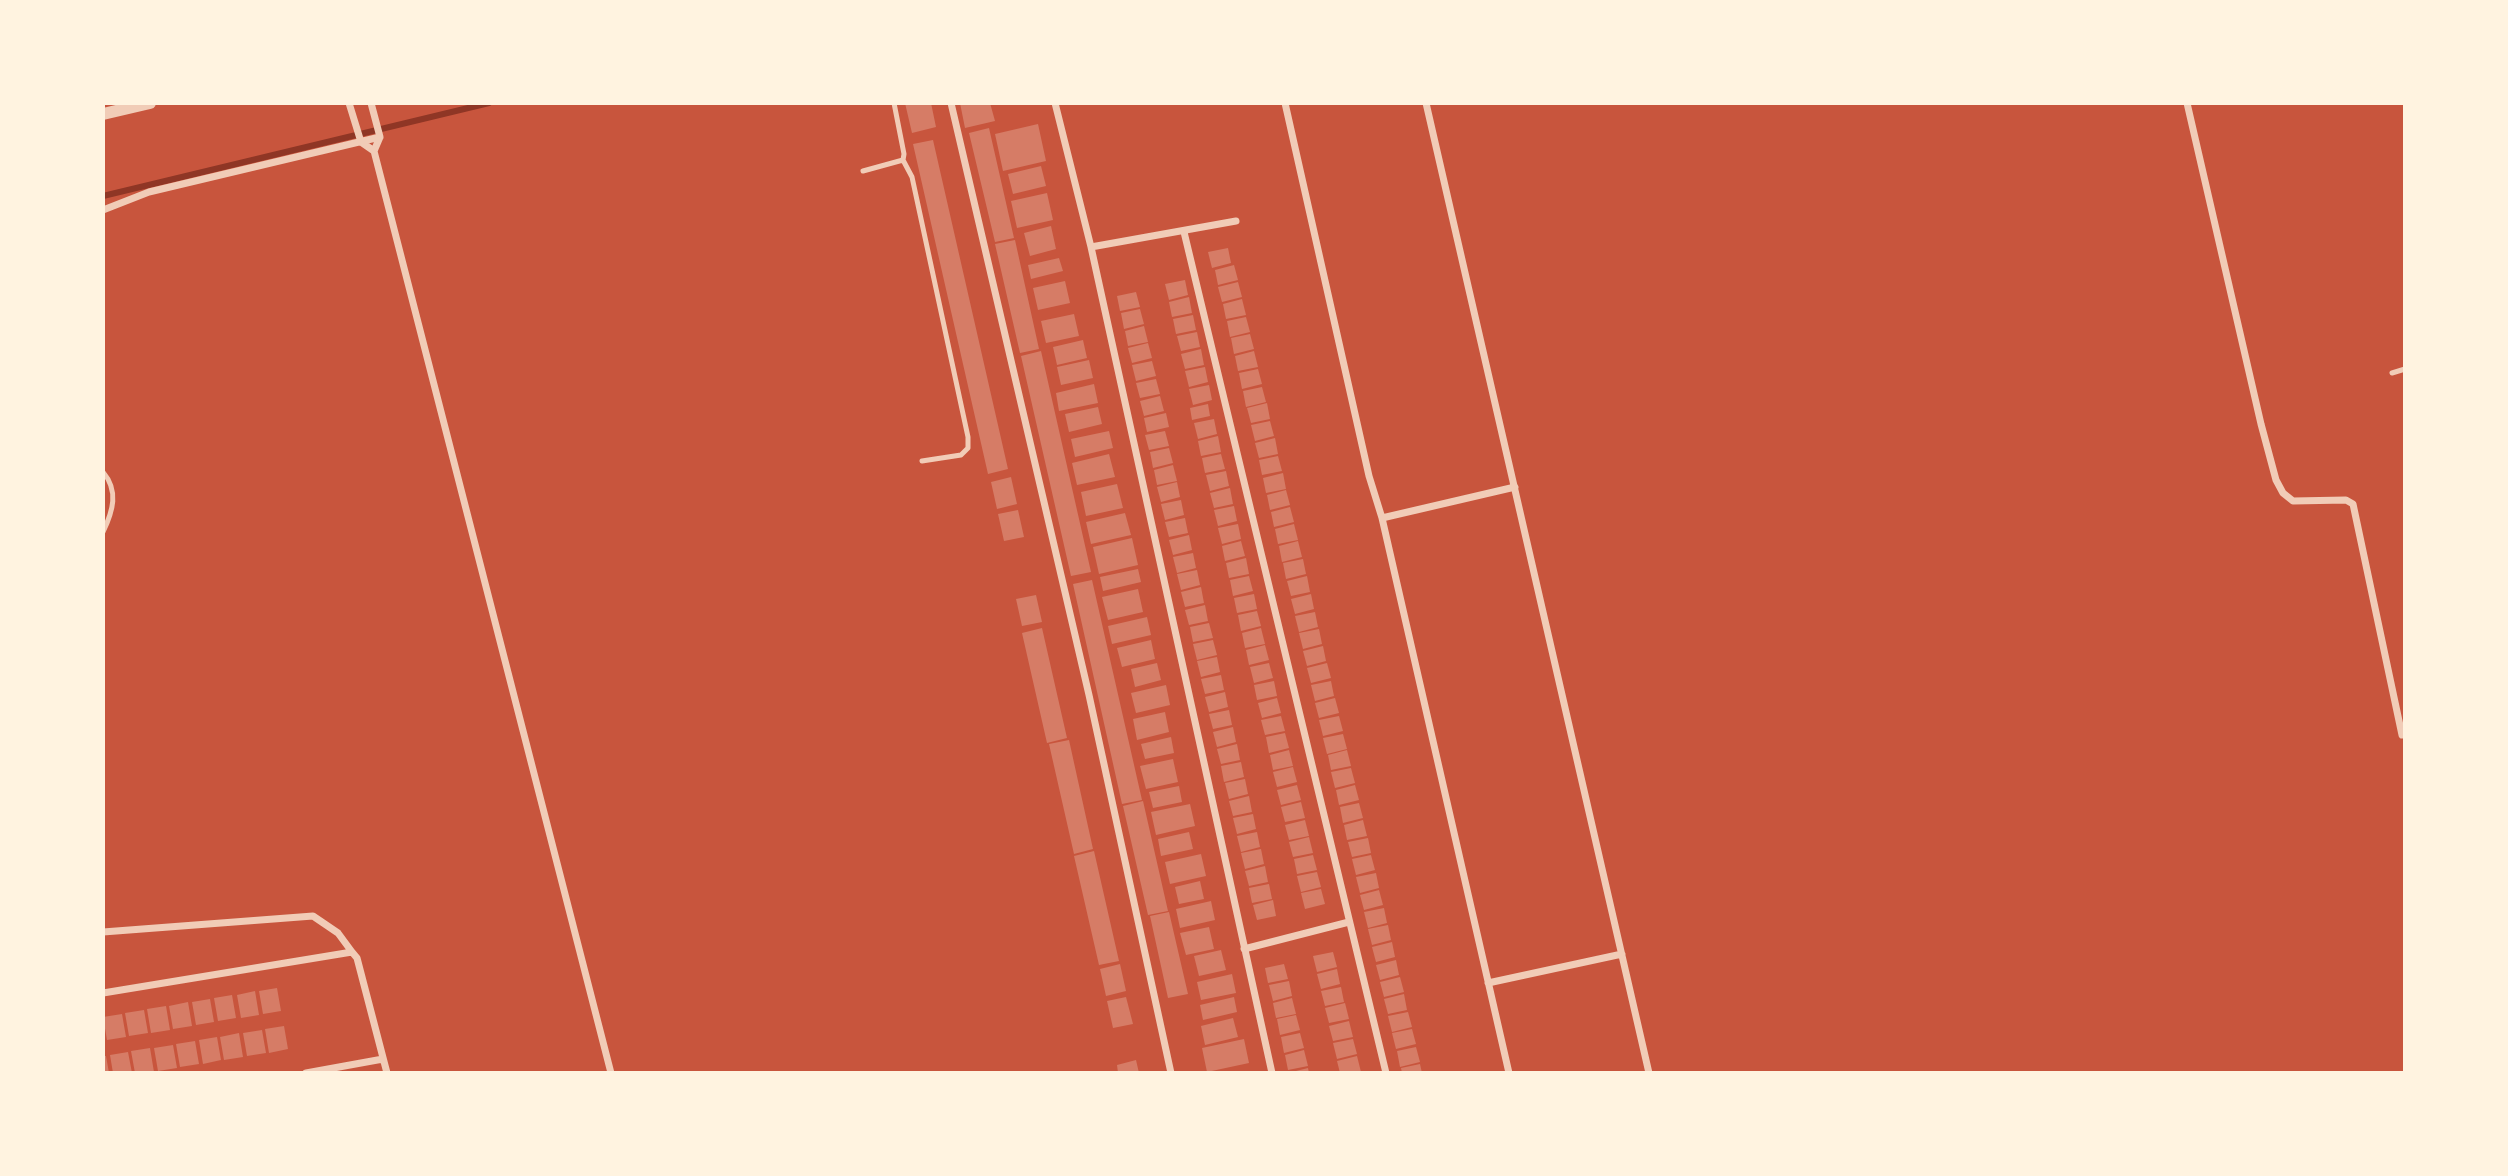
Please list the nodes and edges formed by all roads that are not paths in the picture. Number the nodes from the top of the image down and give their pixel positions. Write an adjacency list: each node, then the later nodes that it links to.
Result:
1 (150, 103): 10 (street)
2 (349, 103): 12 (street)
3 (370, 103): 11 (street)
4 (894, 103): 14 (lane)
5 (951, 103): 39 (street)
6 (1055, 103): 19 (street)
7 (1285, 103): 25 (street)
8 (1426, 103): 24 (street)
9 (2187, 103): 27 (street)
10 (103, 114)
11 (379, 135): 12 (street); 13 (street)
12 (360, 139): 13 (street); 16 (street)
13 (374, 151): 38 (street)
14 (903, 160): 15 (lane); 22 (lane)
15 (863, 171)
16 (103, 210)
17 (1236, 221): 18 (street)
18 (1184, 232): 19 (street); 28 (street)
19 (1091, 247): 30 (street)
20 (2405, 369): 21 (lane)
21 (2392, 373)
22 (922, 461)
23 (103, 472): 26 (lane)
24 (1515, 487): 25 (street); 32 (street)
25 (1382, 518): 33 (street)
26 (103, 532)
27 (2402, 735)
28 (1349, 922): 30 (street); 41 (street)
29 (103, 932): 31 (street)
30 (1244, 949): 40 (street)
31 (352, 952): 34 (street); 35 (street)
32 (1622, 954): 33 (street); 43 (street)
33 (1488, 983): 42 (street)
34 (103, 993)
35 (383, 1059): 36 (street); 37 (street)
36 (306, 1073)
37 (387, 1073)
38 (611, 1073)
39 (1171, 1073)
40 (1272, 1073)
41 (1385, 1073)
42 (1509, 1073)
43 (1649, 1073)

